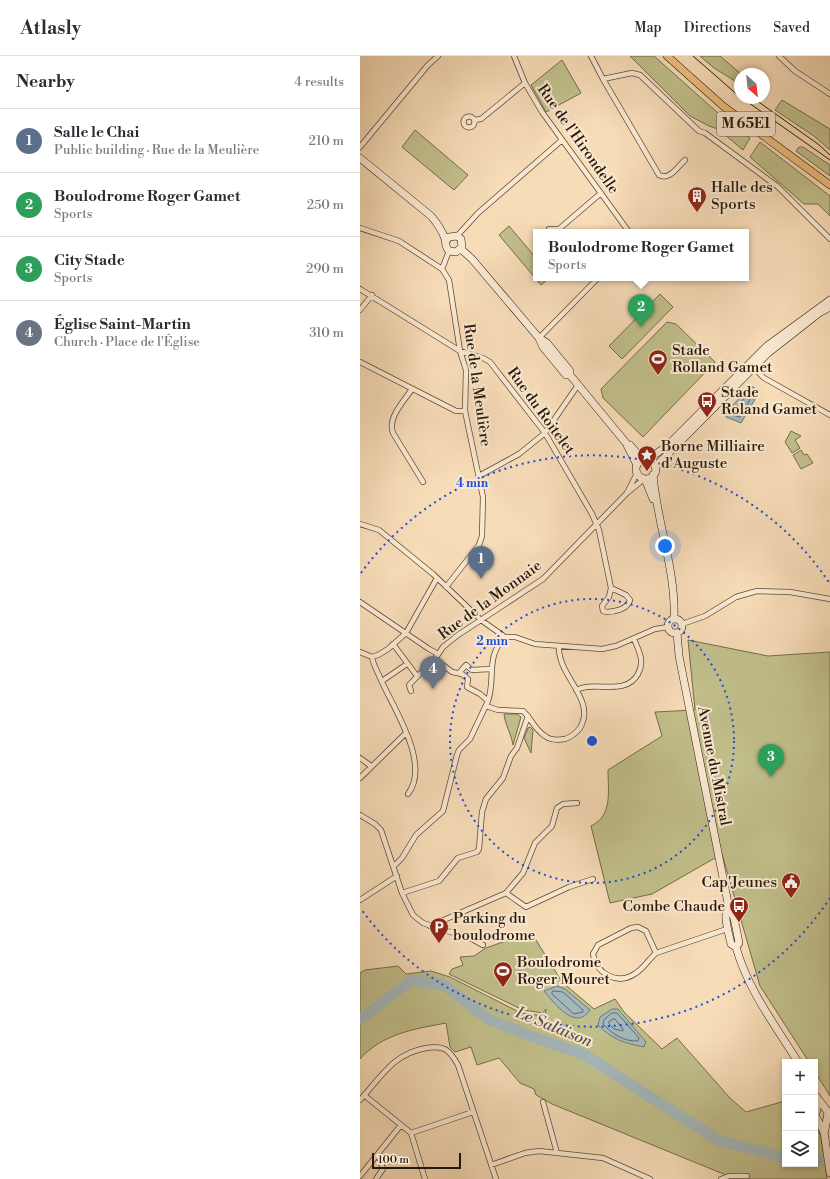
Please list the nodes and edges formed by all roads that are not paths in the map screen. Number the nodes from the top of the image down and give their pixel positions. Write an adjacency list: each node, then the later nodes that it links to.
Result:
1 (514, 56): 7 (street, Rue de l'Hirondelle)
2 (591, 56): 6 (street)
3 (667, 56): 15 (main road, M 65E1)
4 (434, 57): 11 (street)
5 (783, 57): 8 (street)
6 (603, 79): 14 (street); 21 (street)
7 (525, 82): 9 (street); 10 (street, Rue de l'Hirondelle)
8 (829, 92)
9 (474, 120)
10 (562, 140): 16 (street, Rue de l'Hirondelle); 20 (street)
11 (360, 147)
12 (360, 153): 20 (street)
13 (360, 158): 22 (street)
14 (685, 160)
15 (830, 185)
16 (601, 193): 18 (street); 19 (street, Rue de l'Hirondelle)
17 (360, 228): 25 (street)
18 (549, 229)
19 (627, 229)
20 (454, 236): 22 (street); 23 (street)
21 (830, 239)
22 (446, 241): 24 (street)
23 (461, 249): 24 (street); 31 (street)
24 (449, 251): 25 (street)
25 (442, 269): 32 (street, Rue de la Meulière)
26 (595, 281): 31 (street)
27 (360, 289): 28 (street, Rue du Roitelet)
28 (372, 295): 30 (street); 32 (street, Rue du Roitelet)
29 (830, 302): 34 (street); 40 (street)
30 (360, 310)
31 (539, 338): 35 (street)
32 (460, 351): 37 (street, Rue de la Meulière); 39 (street, Rue du Roitelet)
33 (360, 362): 36 (street)
34 (753, 367): 38 (street); 41 (street)
35 (578, 385): 39 (street); 40 (street)
36 (412, 389): 37 (street); 46 (street)
37 (465, 411): 44 (street, Rue de la Meulière)
38 (830, 415)
39 (545, 433): 44 (street); 50 (street, Rue du Roitelet)
40 (642, 462): 41 (street); 42 (street)
41 (655, 467): 43 (street)
42 (637, 473): 45 (street); 47 (street, Rue de la Monnaie)
43 (654, 475): 45 (street); 48 (street)
44 (479, 476): 52 (street, Rue de la Meulière)
45 (644, 479): 47 (street, Rue de la Monnaie); 48 (street)
46 (423, 482)
47 (627, 493): 50 (street, Rue de la Monnaie)
48 (656, 504): 56 (street)
49 (360, 524): 51 (street)
50 (597, 524): 53 (street, Rue du Roitelet); 57 (street, Rue de la Monnaie)
51 (437, 578): 52 (street); 60 (street)
52 (446, 586): 57 (street)
53 (611, 588): 53 (street)
54 (830, 599): 58 (street)
55 (360, 602): 60 (street)
56 (674, 619): 58 (street); 59 (street)
57 (481, 620): 62 (street); 67 (street, Rue de la Monnaie)
58 (682, 624): 61 (street)
59 (668, 627): 61 (street); 63 (street)
60 (406, 633): 64 (street); 67 (street)
61 (677, 633): 93 (street, Avenue du Mistral)
62 (505, 636): 65 (street); 71 (street)
63 (634, 639): 65 (street); 75 (street)
64 (393, 644): 68 (street); 70 (street)
65 (559, 646): 75 (street)
66 (362, 653): 68 (street)
67 (438, 654): 69 (street, Rue de la Monnaie)
68 (372, 657): 74 (street)
69 (435, 659): 72 (street); 73 (street, Rue de la Monnaie)
70 (407, 664): 73 (street); 74 (street)
71 (490, 669): 72 (street); 77 (street)
72 (459, 673): 77 (street)
73 (417, 676): 76 (street)
74 (382, 681): 80 (street)
75 (576, 690): 79 (street)
76 (411, 691)
77 (488, 700): 78 (street)
78 (486, 706): 79 (street); 87 (street)
79 (528, 716): 90 (street)
80 (406, 733): 82 (street); 84 (street)
81 (360, 758): 82 (street)
82 (371, 766): 83 (street)
83 (360, 778)
84 (408, 794)
85 (577, 803): 91 (street)
86 (360, 815): 87 (street)
87 (394, 866): 88 (street)
88 (397, 876): 90 (street); 92 (street)
89 (593, 879): 91 (street)
90 (402, 893): 94 (street)
91 (506, 893): 94 (street)
92 (360, 900)
93 (728, 903): 95 (street, Avenue du Mistral); 97 (street, Avenue du Mistral)
94 (430, 926): 96 (street)
95 (728, 929): 97 (street, Avenue du Mistral); 98 (street)
96 (483, 945)
97 (736, 947): 99 (street, Avenue du Mistral)
98 (656, 953): 98 (street)
99 (796, 1059)
100 (364, 1096): 102 (street); 106 (street); 109 (street)
101 (818, 1099): 104 (street)
102 (360, 1100)
103 (543, 1102): 111 (street)
104 (825, 1108): 105 (street); 108 (street)
105 (818, 1109)
106 (473, 1112): 110 (street); 113 (street)
107 (818, 1117): 108 (street)
108 (823, 1120): 114 (street)
109 (401, 1125): 110 (street); 112 (street)
110 (411, 1133): 118 (street)
111 (556, 1153): 113 (street); 120 (street)
112 (378, 1154): 115 (street); 117 (street)
113 (491, 1165): 119 (street)
114 (830, 1173)
115 (360, 1176)
116 (747, 1176): 121 (street)
117 (376, 1179)
118 (425, 1179)
119 (496, 1179)
120 (650, 1179)
121 (721, 1179)

